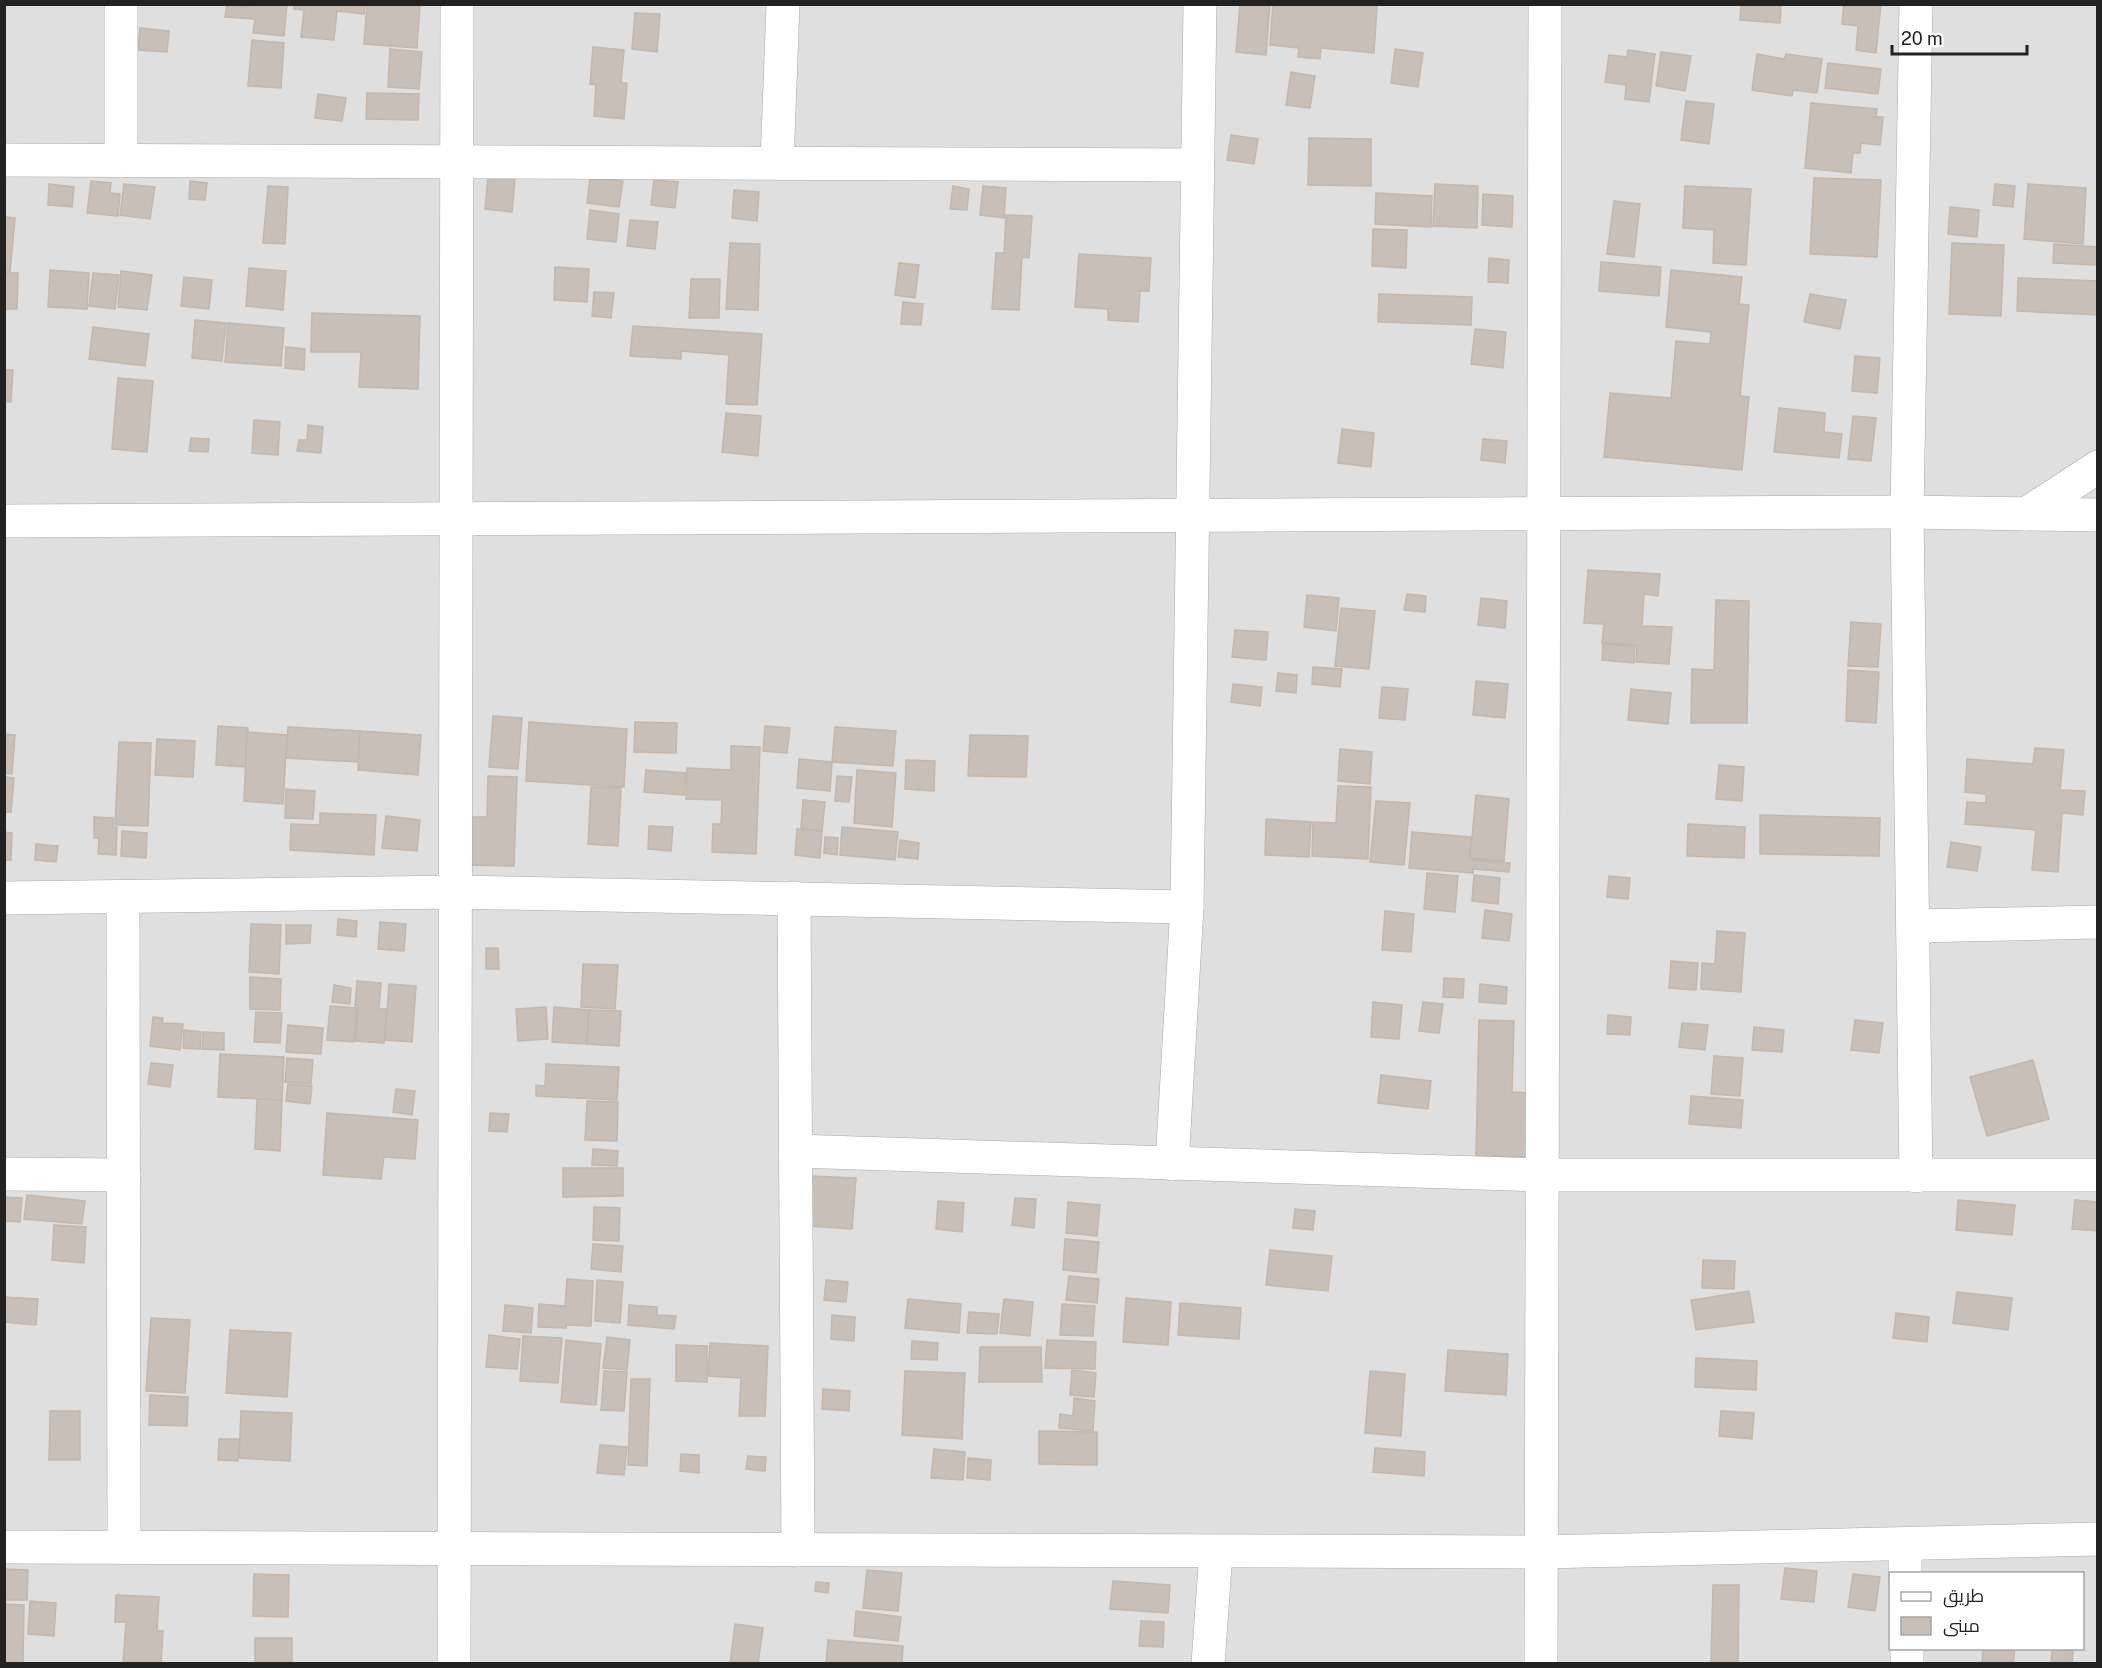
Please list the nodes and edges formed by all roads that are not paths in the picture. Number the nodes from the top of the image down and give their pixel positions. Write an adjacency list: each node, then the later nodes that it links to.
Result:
1 (121, 4): 8 (street)
2 (457, 4): 9 (street)
3 (783, 4): 10 (street)
4 (1200, 4): 11 (street)
5 (1545, 4): 14 (street)
6 (1916, 4): 13 (street)
7 (4, 160): 8 (street)
8 (121, 160): 9 (street)
9 (456, 162): 10 (street); 18 (street)
10 (777, 163): 11 (street)
11 (1197, 165): 16 (street)
12 (2097, 466): 15 (street)
13 (1907, 512): 14 (street); 15 (street); 26 (street)
14 (1544, 514): 16 (street); 31 (street)
15 (2026, 514): 17 (street)
16 (1191, 515): 18 (street); 24 (street)
17 (2097, 515)
18 (456, 519): 19 (street); 20 (street)
19 (4, 521)
20 (455, 892): 21 (street); 23 (street); 37 (street)
21 (123, 897): 22 (street); 30 (street)
22 (4, 898)
23 (794, 898): 24 (street); 27 (street)
24 (1187, 907): 28 (street)
25 (2097, 922): 26 (street)
26 (1913, 926): 33 (street)
27 (796, 1151): 28 (street); 38 (street)
28 (1172, 1164): 31 (street)
29 (4, 1174): 30 (street)
30 (124, 1175): 36 (street)
31 (1542, 1175): 33 (street); 40 (street)
32 (2097, 1175): 33 (street)
33 (1916, 1176)
34 (2097, 1539): 41 (street)
35 (4, 1547): 36 (street)
36 (124, 1547): 37 (street)
37 (454, 1549): 38 (street); 42 (street)
38 (798, 1550): 39 (street)
39 (1216, 1552): 40 (street); 43 (street)
40 (1541, 1552): 41 (street); 44 (street)
41 (1905, 1559)
42 (454, 1664)
43 (1208, 1664)
44 (1541, 1664)

